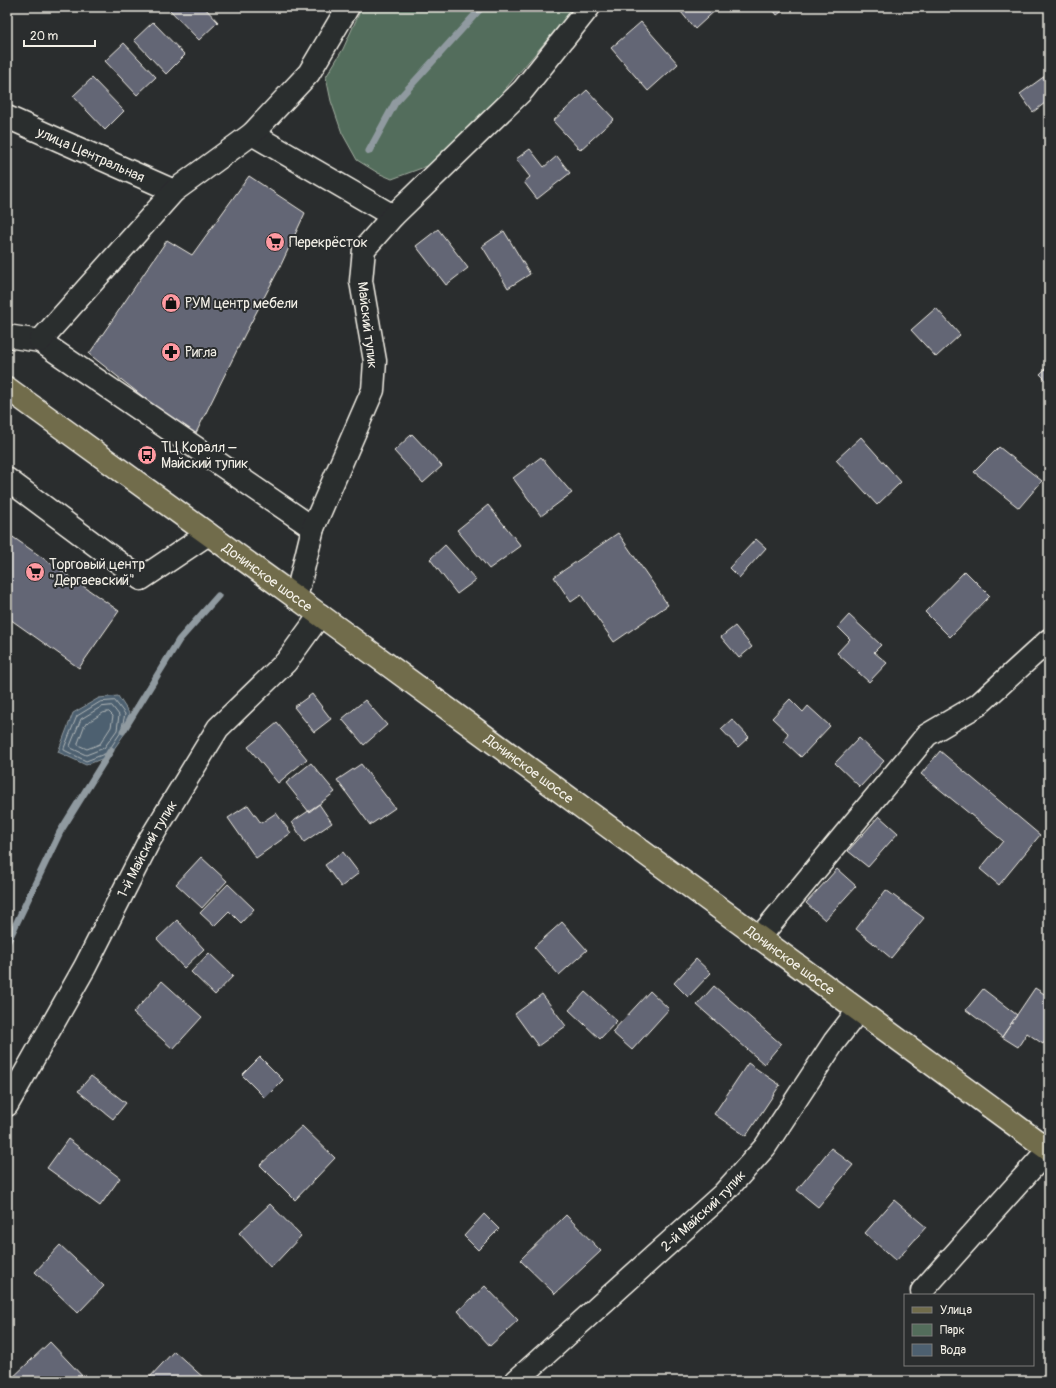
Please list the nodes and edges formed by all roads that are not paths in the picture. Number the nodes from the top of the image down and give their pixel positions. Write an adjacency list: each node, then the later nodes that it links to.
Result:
1 (348, 7): 4 (street)
2 (588, 7): 6 (street, Майский тупик)
3 (7, 116): 5 (street, улица Центральная)
4 (252, 134): 5 (street); 6 (street)
5 (174, 191): 8 (street)
6 (394, 216): 11 (street, Майский тупик)
7 (7, 336): 8 (street)
8 (40, 341): 11 (street)
9 (7, 388): 12 (main road, Донинское шоссе)
10 (7, 479): 12 (street)
11 (312, 528): 13 (street, Майский тупик)
12 (208, 534): 13 (main road, Донинское шоссе)
13 (296, 598): 14 (main road, Донинское шоссе)
14 (320, 615): 16 (main road, Донинское шоссе); 18 (street, 1-й Майский тупик)
15 (1047, 644): 16 (street)
16 (759, 938): 17 (main road, Донинское шоссе)
17 (858, 1011): 19 (main road, Донинское шоссе); 21 (street, 2-й Майский тупик)
18 (7, 1105)
19 (1049, 1150): 20 (street)
20 (922, 1291)
21 (516, 1381)

